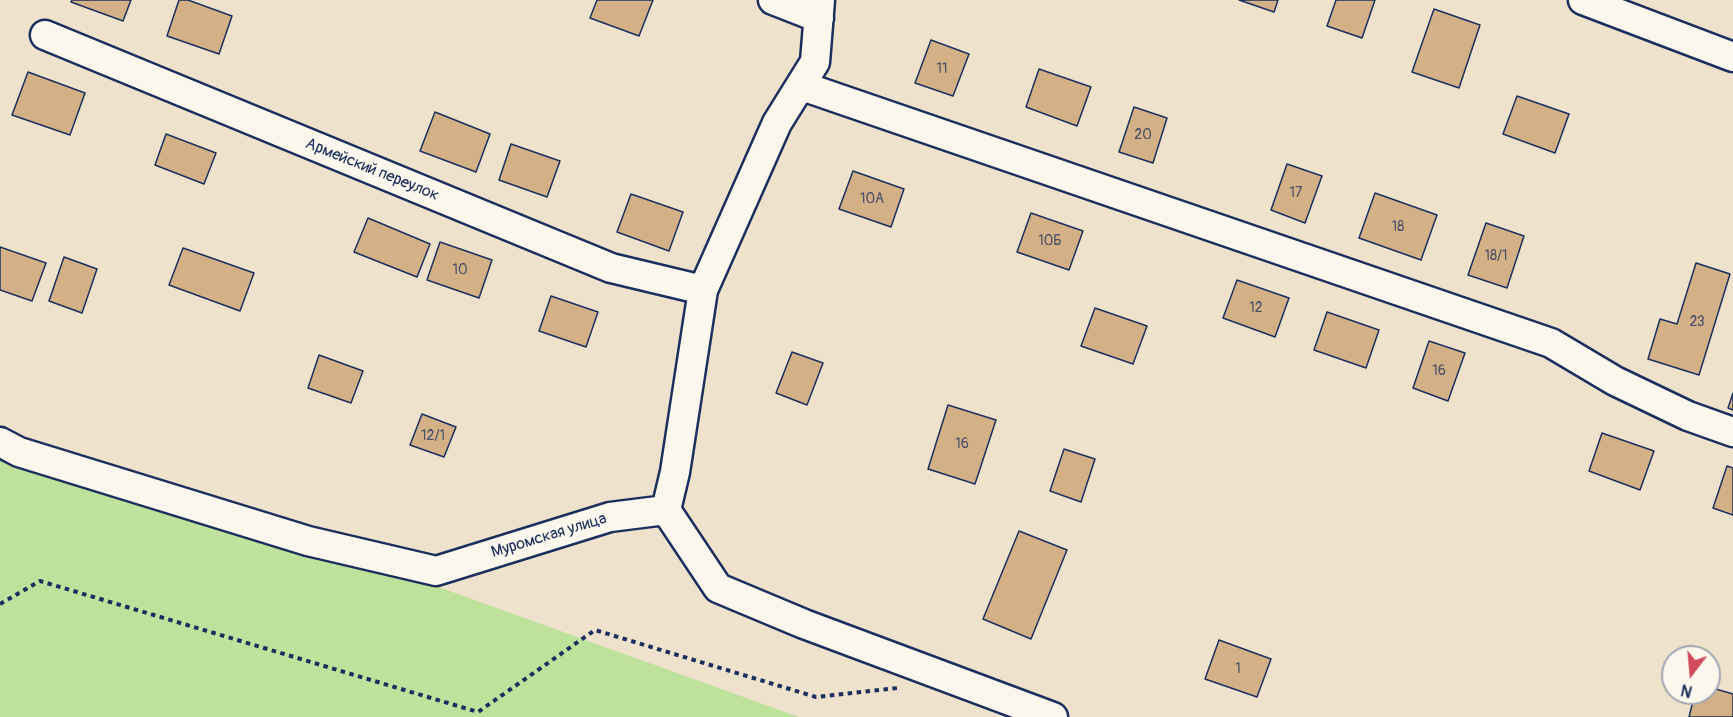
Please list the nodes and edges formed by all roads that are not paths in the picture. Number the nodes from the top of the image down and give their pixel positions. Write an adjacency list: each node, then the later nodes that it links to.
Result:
1 (773, 0): 3 (street)
2 (1583, 0): 5 (street)
3 (819, 9): 6 (street)
4 (45, 35): 7 (street, Армейский переулок)
5 (1733, 57)
6 (802, 86): 7 (street); 8 (street)
7 (704, 290): 10 (street)
8 (1733, 432)
9 (0, 442): 10 (street, Муромская улица)
10 (666, 510): 11 (street)
11 (1053, 717)

